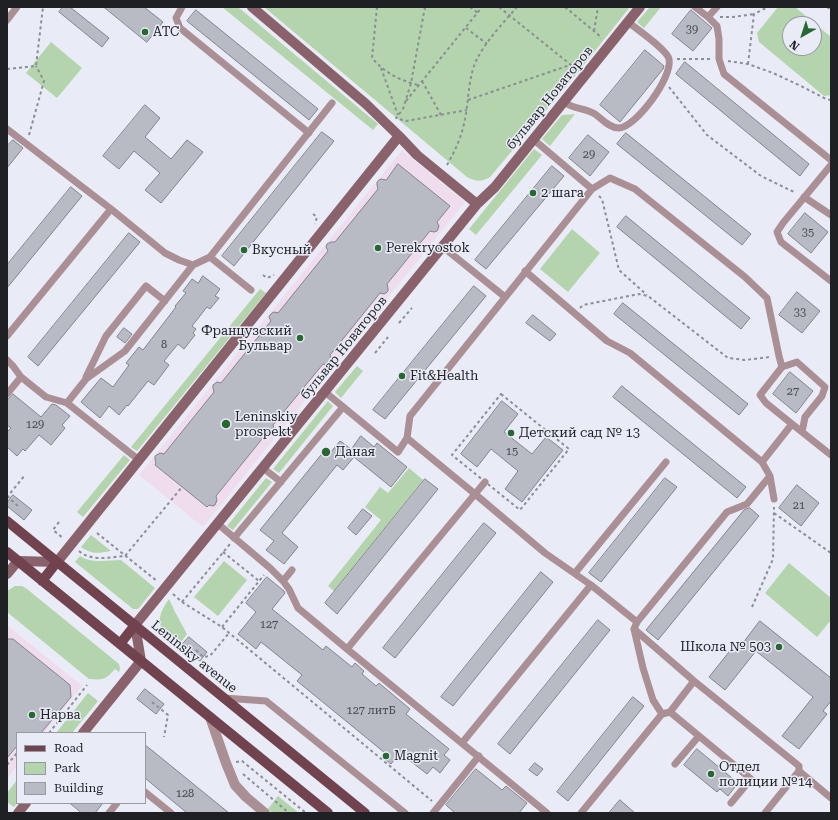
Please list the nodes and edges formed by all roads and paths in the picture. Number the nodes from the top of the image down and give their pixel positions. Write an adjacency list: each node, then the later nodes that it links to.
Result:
1 (18, 7): 23 (lane)
2 (43, 7): 34 (path)
3 (182, 7): 50 (lane)
4 (252, 7): 51 (street)
5 (377, 7): 35 (path)
6 (425, 7): 39 (path)
7 (470, 7): 19 (path)
8 (482, 7): 19 (path)
9 (499, 7): 21 (path)
10 (517, 7): 21 (path)
11 (565, 7): 26 (path)
12 (598, 7): 26 (path)
13 (640, 7): 24 (street, бульвар Новаторов)
14 (695, 7): 22 (lane)
15 (717, 7): 22 (lane)
16 (768, 7): 20 (path)
17 (827, 7): 18 (path)
18 (831, 10)
19 (478, 13): 25 (path)
20 (754, 14): 22 (path); 32 (path)
21 (510, 16): 28 (path); 33 (path)
22 (708, 17): 30 (lane)
23 (7, 20)
24 (628, 22): 29 (lane); 44 (street, бульвар Новаторов)
25 (466, 28): 28 (path); 37 (path)
26 (594, 31): 27 (path)
27 (597, 43)
28 (487, 44): 41 (path)
29 (669, 58): 30 (path); 38 (lane)
30 (719, 59): 32 (path); 54 (lane)
31 (580, 64): 33 (path)
32 (748, 64): 42 (path)
33 (570, 65): 41 (path)
34 (36, 66): 36 (path); 53 (path)
35 (380, 66): 39 (path); 47 (path)
36 (7, 69)
37 (422, 80): 40 (path); 48 (path)
38 (664, 81): 44 (lane); 58 (path)
39 (411, 83): 40 (path); 43 (path)
40 (418, 85): 43 (path)
41 (468, 100): 46 (path)
42 (831, 100)
43 (405, 102): 47 (path)
44 (564, 102): 52 (street, бульвар Новаторов)
45 (332, 103): 50 (lane)
46 (467, 110): 48 (path); 56 (path)
47 (398, 115): 48 (path)
48 (441, 115)
49 (7, 129): 53 (lane)
50 (309, 133): 66 (lane)
51 (399, 136): 56 (street); 95 (street)
52 (533, 139): 57 (lane); 60 (street, бульвар Новаторов)
53 (27, 144): 61 (lane)
54 (831, 160)
55 (831, 165): 58 (lane)
56 (441, 175): 60 (street)
57 (592, 189): 68 (lane); 82 (lane)
58 (804, 197): 63 (lane); 71 (lane)
59 (603, 202): 73 (path)
60 (477, 204): 65 (street, бульвар Новаторов)
61 (111, 209): 67 (lane); 79 (lane)
62 (313, 214): 64 (path)
63 (831, 215)
64 (314, 227)
65 (442, 247): 74 (lane); 87 (street, бульвар Новаторов)
66 (210, 256): 67 (lane); 72 (lane)
67 (193, 265): 75 (lane)
68 (525, 271): 74 (lane); 77 (lane)
69 (277, 273): 70 (path)
70 (263, 275)
71 (831, 281)
72 (251, 290)
73 (648, 296): 77 (path); 82 (path)
74 (505, 297): 93 (lane)
75 (165, 301): 86 (lane); 86 (lane)
76 (412, 308): 78 (path)
77 (575, 314): 97 (lane)
78 (399, 323)
79 (7, 336)
80 (388, 337): 81 (path)
81 (375, 353)
82 (779, 356): 84 (lane)
83 (7, 360): 85 (lane)
84 (782, 366): 91 (lane); 92 (lane)
85 (21, 377): 88 (lane); 89 (lane)
86 (86, 379): 89 (lane)
87 (325, 392): 90 (lane); 98 (street, бульвар Новаторов)
88 (7, 394)
89 (67, 403): 95 (lane)
90 (343, 407): 93 (lane); 101 (lane)
91 (792, 424): 92 (lane); 97 (lane)
92 (802, 432): 94 (lane)
93 (407, 438): 104 (lane)
94 (831, 455)
95 (139, 460): 120 (street)
96 (666, 462): 123 (lane)
97 (762, 462): 100 (lane)
98 (263, 468): 101 (lane); 110 (street, бульвар Новаторов)
99 (25, 475): 106 (path)
100 (770, 476): 105 (lane); 133 (lane)
101 (281, 482): 113 (lane)
102 (485, 482): 102 (path); 104 (lane)
103 (182, 487): 118 (path)
104 (475, 494): 123 (lane); 139 (lane)
105 (774, 498): 107 (path)
106 (18, 506)
107 (774, 513): 117 (path); 132 (path)
108 (7, 521): 120 (main road, Leninsky avenue)
109 (59, 522): 112 (path)
110 (218, 524): 113 (lane); 134 (street, бульвар Новаторов)
111 (96, 533): 118 (path)
112 (63, 538)
113 (234, 538): 116 (path); 121 (lane)
114 (77, 549): 118 (path)
115 (7, 552): 119 (main road)
116 (223, 552): 126 (path); 131 (path)
117 (831, 553)
118 (125, 556): 128 (path)
119 (18, 561): 120 (street); 124 (street); 125 (main road)
120 (57, 562): 125 (main road); 134 (main road, Leninsky avenue)
121 (270, 568): 126 (path); 127 (lane)
122 (292, 570): 127 (lane)
123 (575, 573): 129 (lane)
124 (7, 574)
125 (42, 581): 138 (main road)
126 (259, 581): 135 (path)
127 (283, 581): 139 (lane)
128 (159, 583)
129 (591, 585): 133 (lane); 153 (lane)
130 (171, 593): 131 (path)
131 (182, 602): 135 (path)
132 (752, 607)
133 (637, 622): 136 (lane)
134 (135, 626): 138 (main road); 141 (street); 144 (main road, Leninsky avenue)
135 (222, 627): 137 (path)
136 (634, 629): 142 (lane); 147 (lane)
137 (229, 633): 140 (path); 166 (path)
138 (120, 644): 141 (main road)
139 (347, 649): 153 (lane)
140 (196, 650)
141 (141, 661): 148 (main road); 150 (street)
142 (694, 681): 146 (lane); 160 (lane)
143 (87, 685): 149 (path)
144 (224, 698): 174 (main road, Leninsky avenue); 175 (lane)
145 (152, 702): 152 (path)
146 (670, 712): 147 (lane); 151 (lane)
147 (662, 714): 178 (lane)
148 (210, 717): 170 (street); 173 (main road)
149 (50, 732)
150 (84, 732)
151 (699, 736): 157 (lane); 163 (lane)
152 (164, 737)
153 (462, 743): 155 (lane)
154 (16, 754): 158 (path)
155 (479, 756): 166 (lane); 177 (lane)
156 (232, 762): 172 (path)
157 (675, 764)
158 (7, 765)
159 (238, 770): 171 (path)
160 (799, 771): 162 (lane); 179 (lane)
161 (146, 793): 169 (lane)
162 (831, 798)
163 (731, 802)
164 (25, 804): 167 (street)
165 (116, 804): 168 (lane)
166 (438, 806): 176 (lane)
167 (18, 813)
168 (109, 813)
169 (171, 813)
170 (264, 813)
171 (289, 813)
172 (306, 813)
173 (328, 813)
174 (365, 813)
175 (405, 813)
176 (432, 813)
177 (547, 813)
178 (581, 813)
179 (765, 813)

